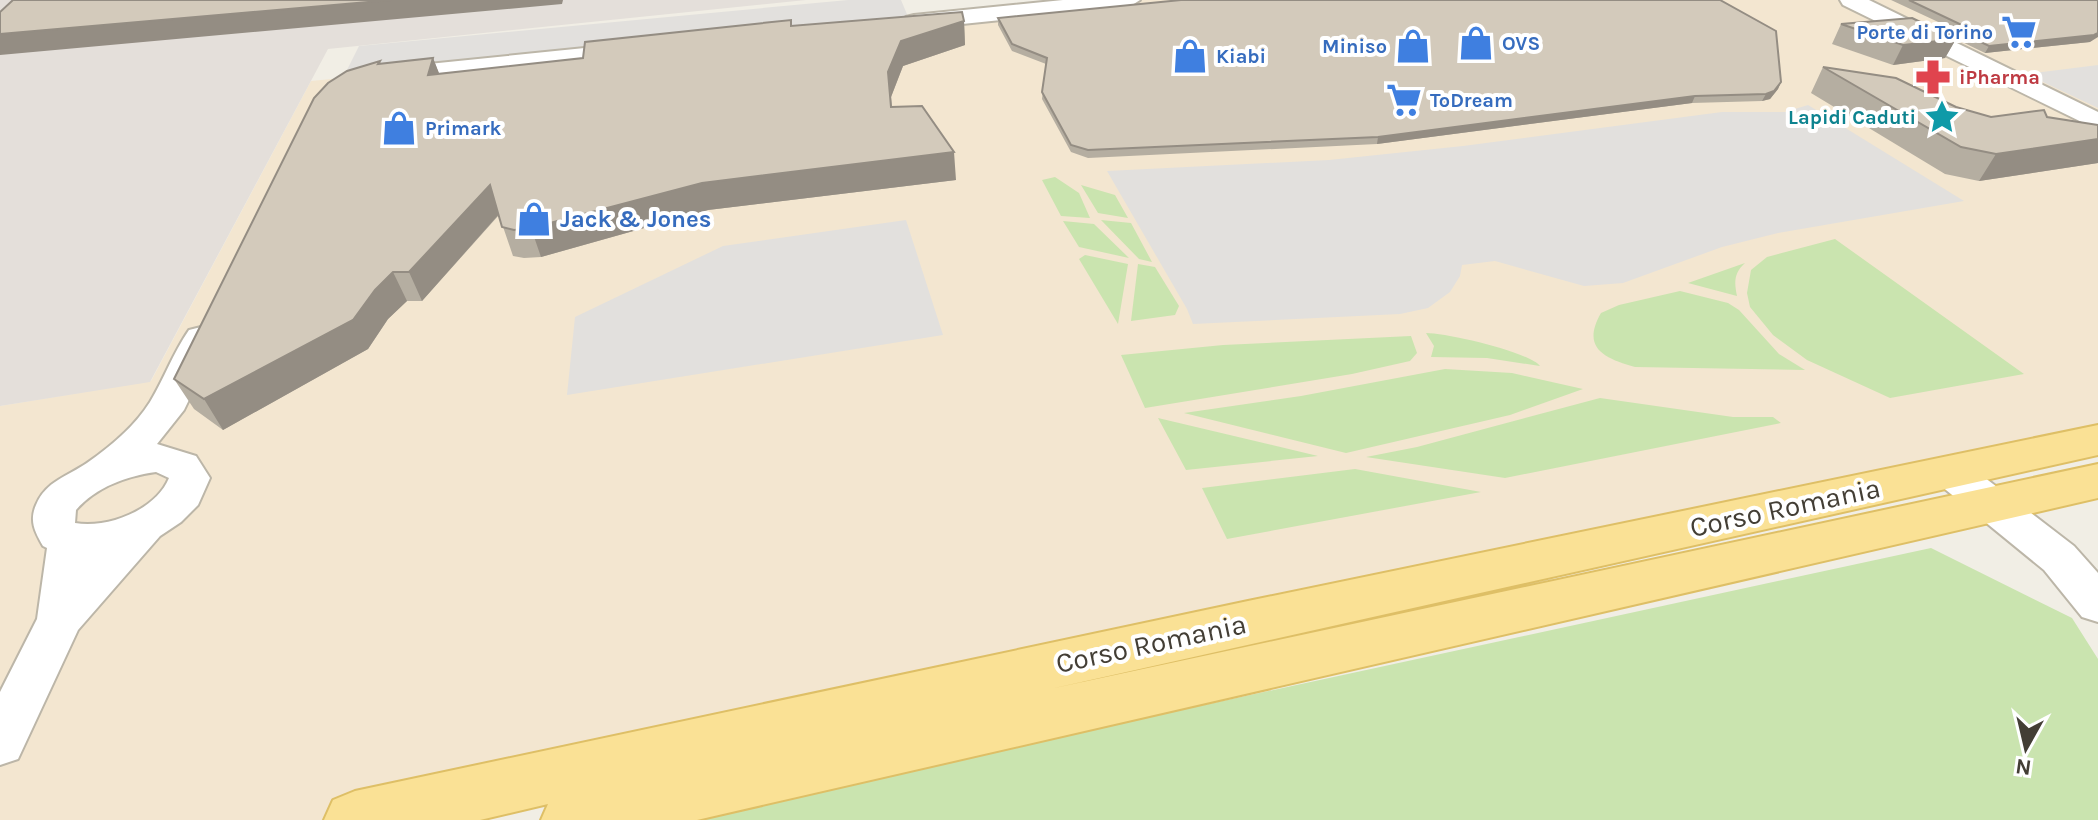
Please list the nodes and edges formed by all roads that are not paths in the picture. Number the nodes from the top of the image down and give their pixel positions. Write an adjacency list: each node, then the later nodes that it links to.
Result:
1 (1129, 0): 3 (street)
2 (1851, 0): 7 (street)
3 (934, 10): 4 (street)
4 (888, 25)
5 (656, 48): 6 (street)
6 (366, 81)
7 (2098, 122)
8 (212, 316): 9 (street)
9 (165, 410): 11 (street); 12 (street)
10 (2098, 440): 14 (main road, Corso Romania)
11 (171, 459): 12 (street); 15 (street)
12 (102, 472): 16 (street)
13 (2098, 481): 14 (main road, Corso Romania)
14 (1971, 488): 17 (street); 20 (main road, Corso Romania); 21 (main road, Corso Romania)
15 (144, 526): 16 (street); 18 (street)
16 (70, 540): 18 (street)
17 (2098, 604)
18 (60, 619): 19 (street)
19 (0, 743)
20 (355, 820)
21 (572, 820)

